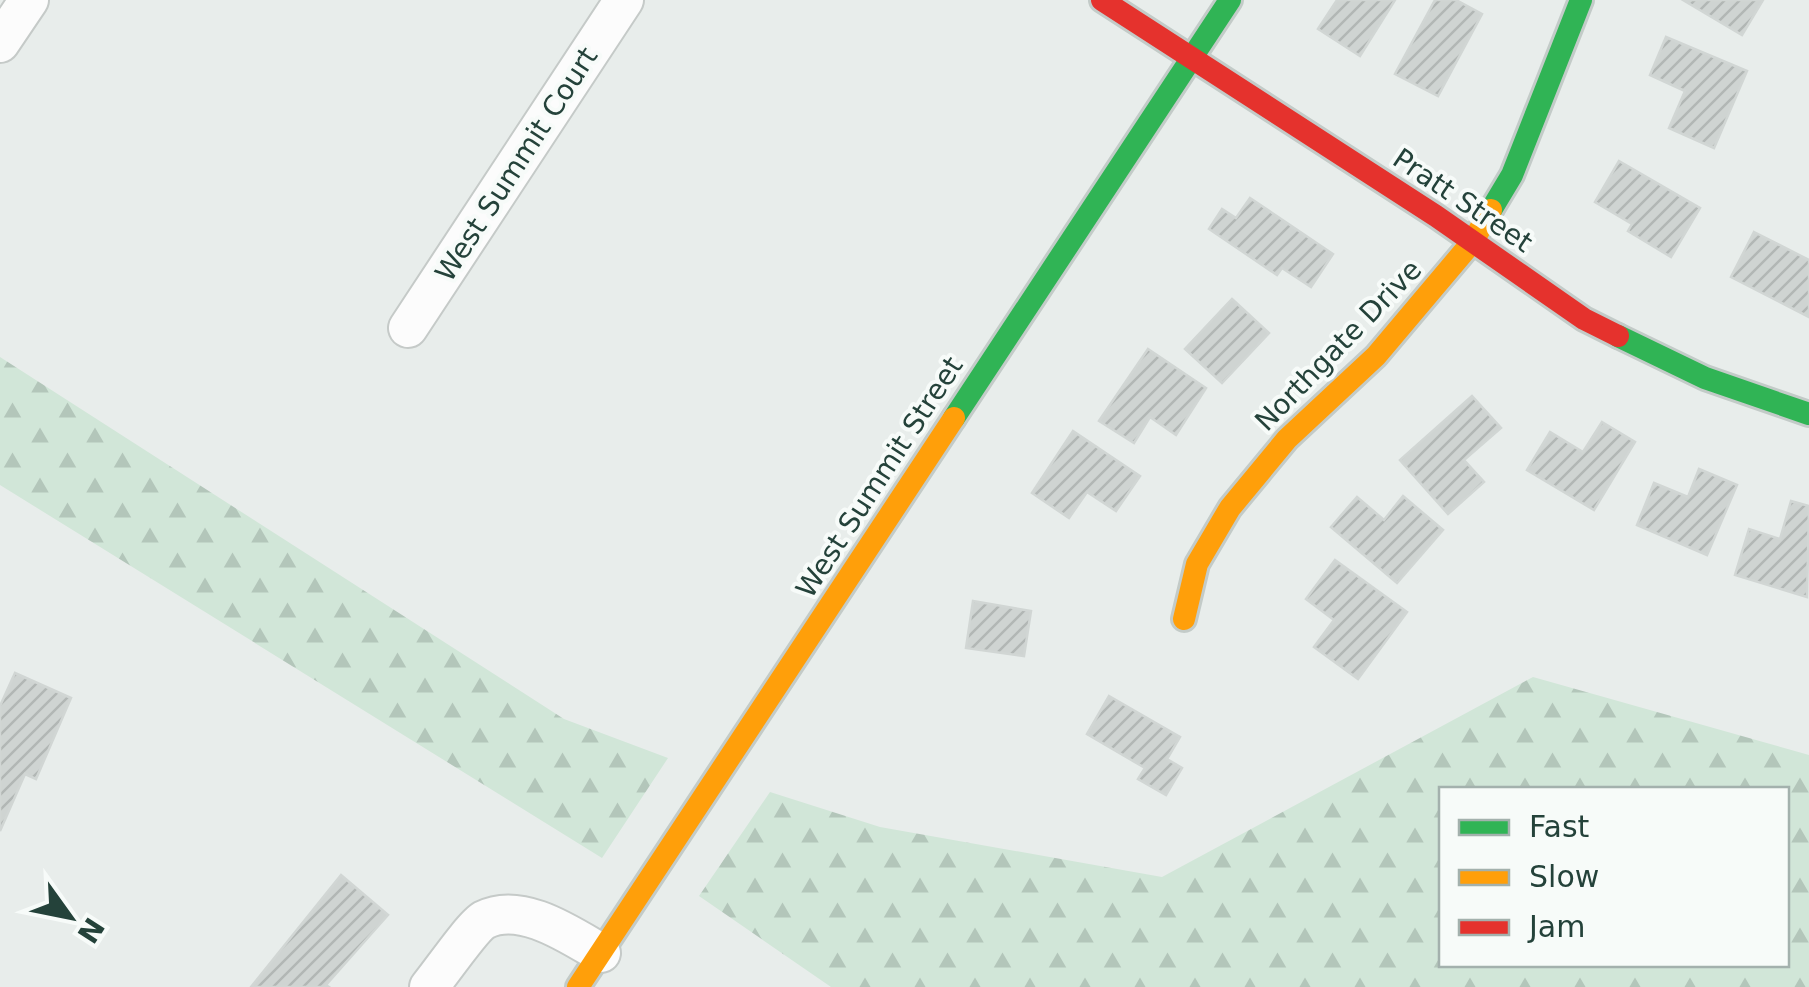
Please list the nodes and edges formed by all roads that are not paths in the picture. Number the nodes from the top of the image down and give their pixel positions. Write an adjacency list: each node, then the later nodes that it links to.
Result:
1 (29, 0): 6 (street)
2 (624, 0): 9 (street, West Summit Court)
3 (1102, 0): 7 (street, Pratt Street)
4 (1230, 0): 7 (street, West Summit Street)
5 (1581, 0): 8 (street, Northgate Drive)
6 (0, 44)
7 (1193, 57): 8 (street, Pratt Street); 12 (street, West Summit Street)
8 (1473, 241): 10 (street, Pratt Street); 11 (street, Northgate Drive)
9 (408, 328)
10 (1809, 414)
11 (1184, 620)
12 (601, 953): 13 (street); 14 (street, West Summit Street)
13 (429, 987)
14 (578, 987)

